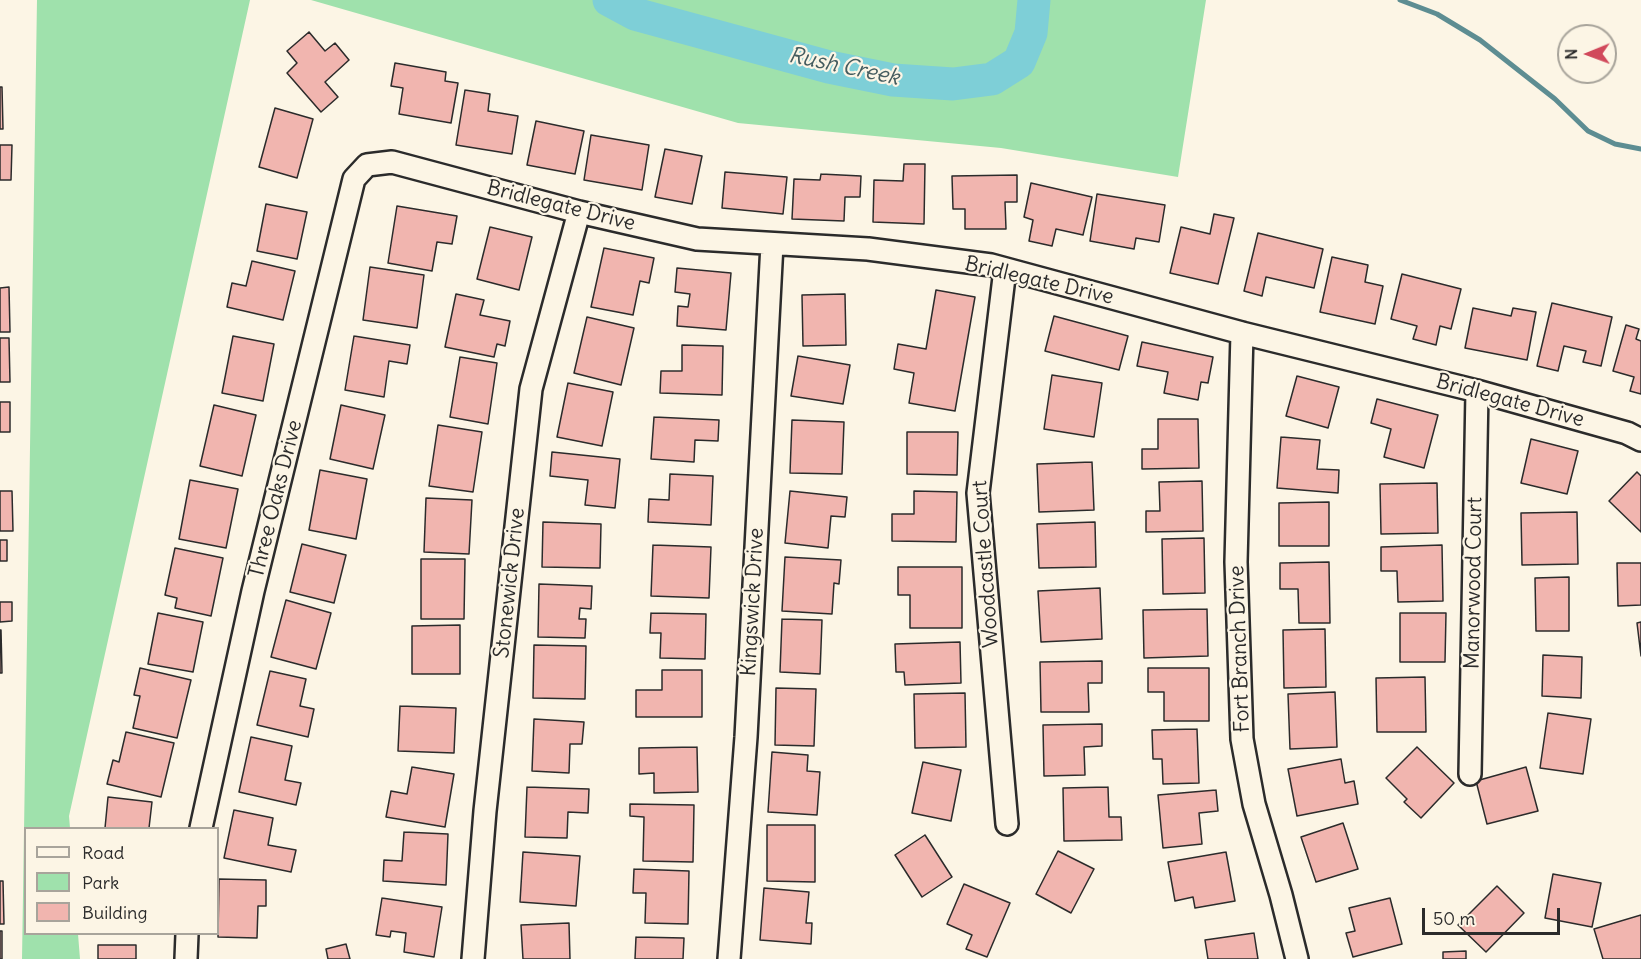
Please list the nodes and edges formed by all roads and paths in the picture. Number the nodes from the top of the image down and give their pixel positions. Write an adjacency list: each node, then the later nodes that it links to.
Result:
1 (359, 171): 2 (street, Bridlegate Drive); 10 (street, Three Oaks Drive)
2 (579, 212): 3 (street, Bridlegate Drive); 13 (street, Stonewick Drive)
3 (772, 244): 4 (street, Bridlegate Drive); 14 (street, Kingswick Drive)
4 (1005, 269): 5 (street, Bridlegate Drive); 9 (street, Woodcastle Court)
5 (1242, 333): 6 (street, Bridlegate Drive); 15 (street, Fort Branch Drive)
6 (1478, 391): 7 (street, Bridlegate Drive); 8 (street, Manorwood Court)
7 (1641, 440)
8 (1470, 774)
9 (1007, 824)
10 (201, 827)
11 (187, 935): 12 (street)
12 (186, 959)
13 (473, 959)
14 (729, 959)
15 (1297, 959)

